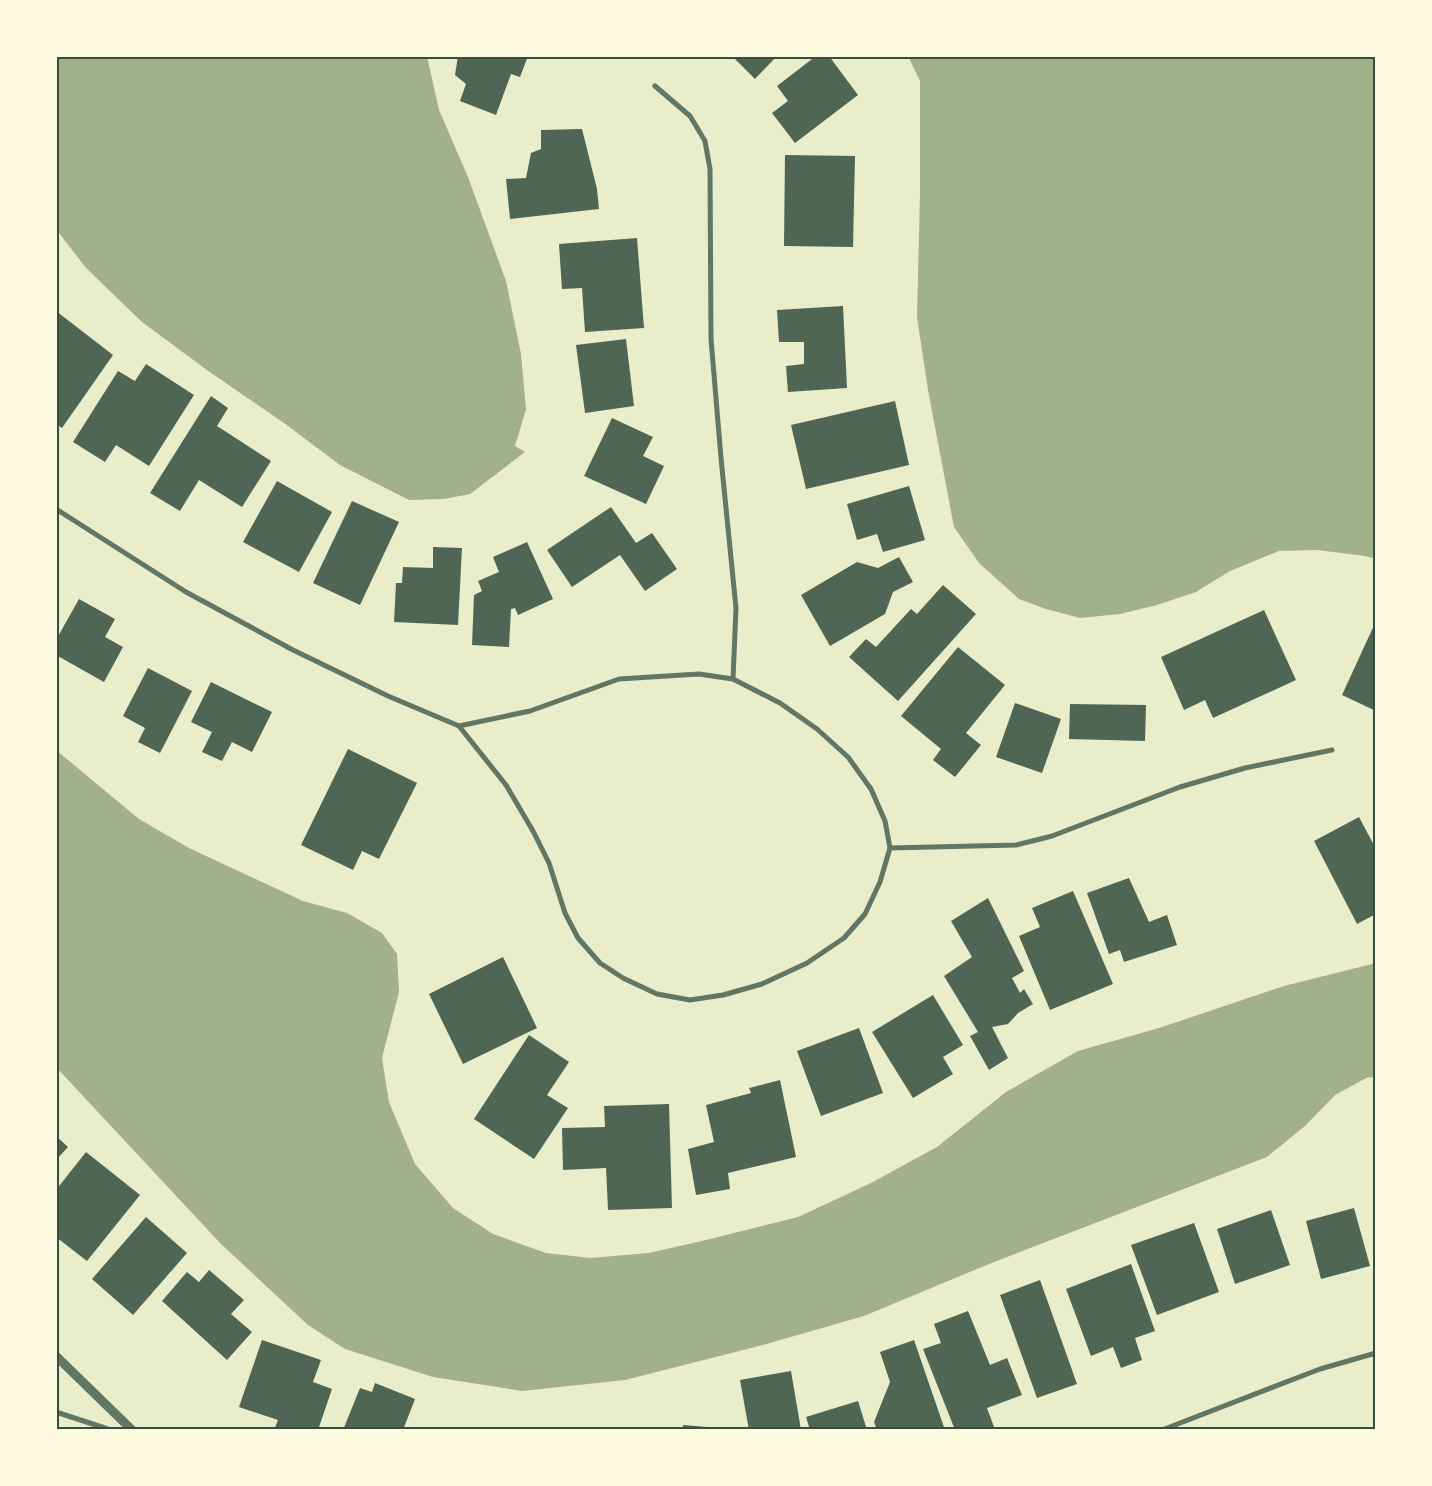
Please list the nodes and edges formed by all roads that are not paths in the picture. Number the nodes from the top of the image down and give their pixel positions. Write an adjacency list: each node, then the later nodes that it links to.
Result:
1 (655, 86): 3 (street)
2 (56, 509): 4 (street)
3 (733, 679): 4 (street); 6 (street)
4 (459, 726): 6 (street)
5 (1332, 750): 6 (street)
6 (890, 848)
7 (1376, 1353): 12 (street)
8 (56, 1356): 11 (street)
9 (56, 1412): 10 (street)
10 (110, 1430)
11 (132, 1430)
12 (1162, 1430)

